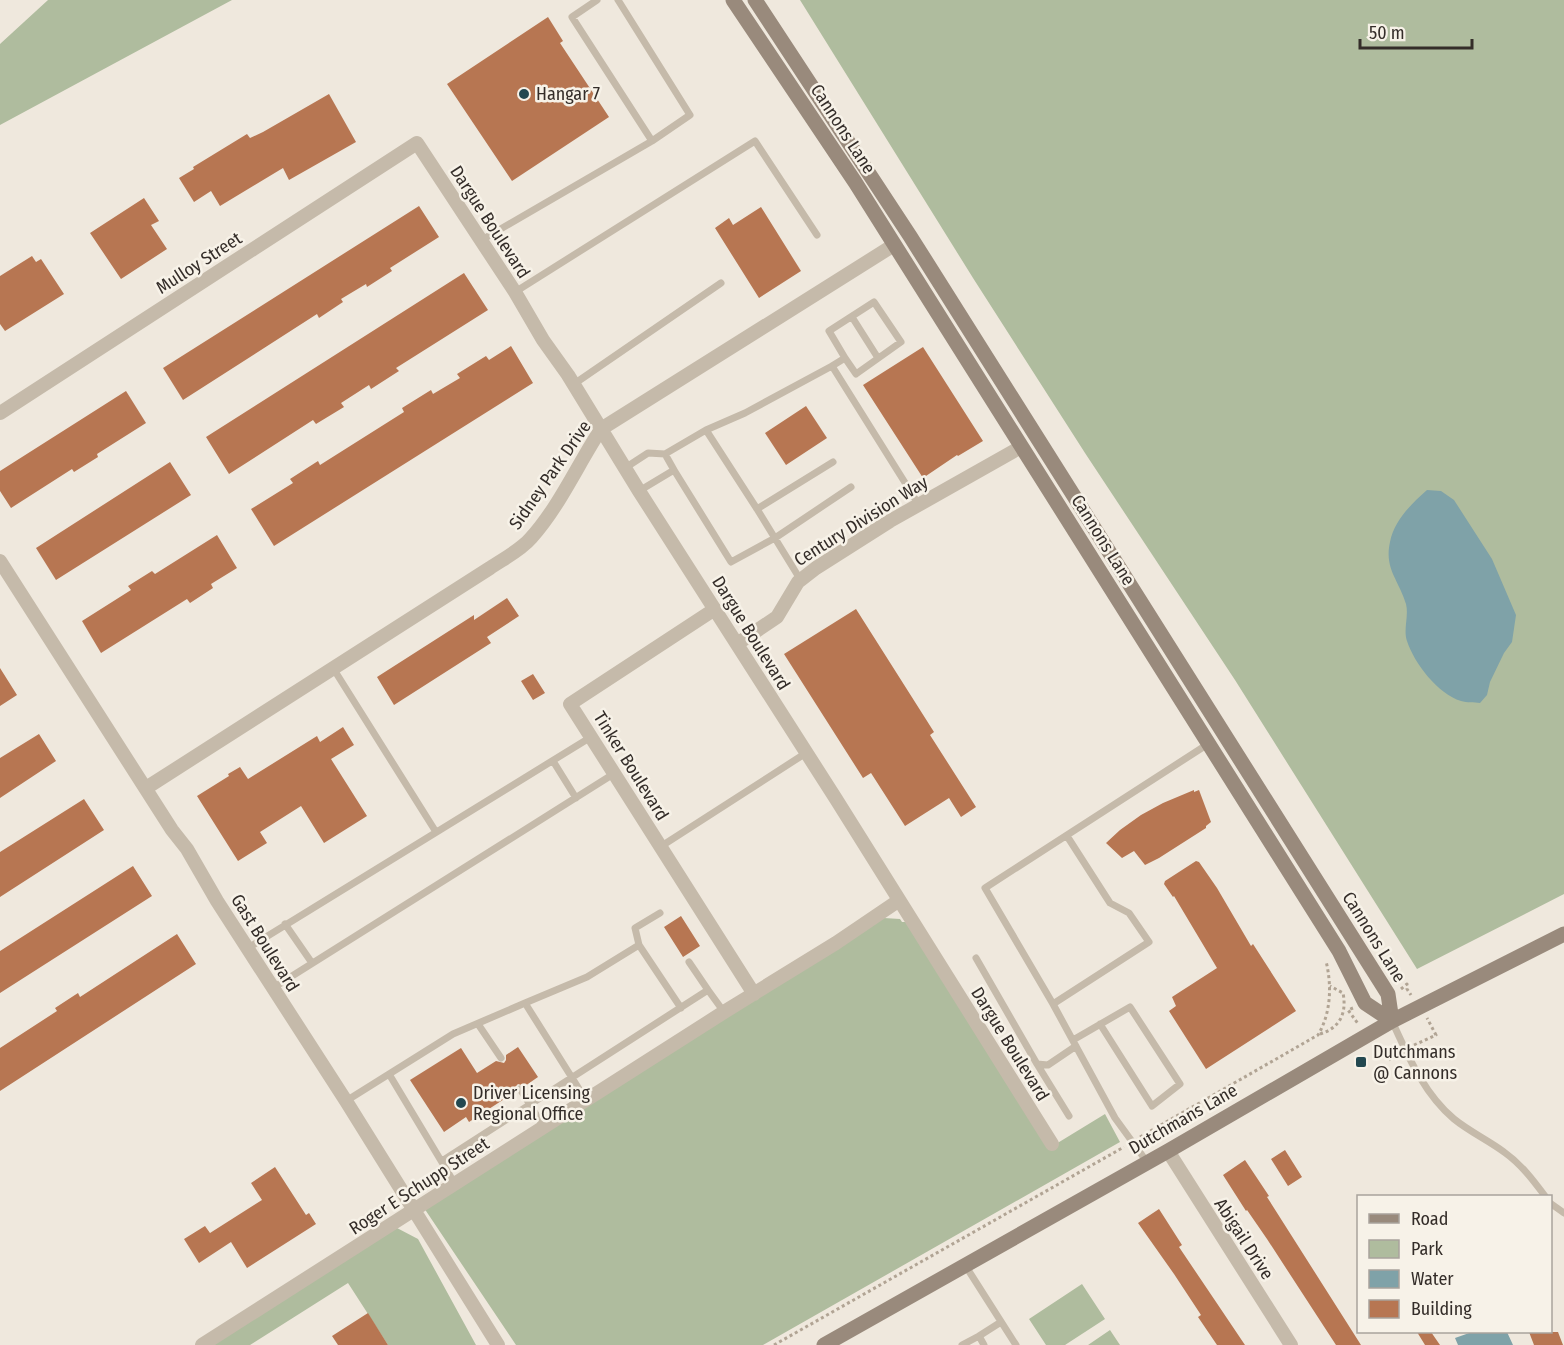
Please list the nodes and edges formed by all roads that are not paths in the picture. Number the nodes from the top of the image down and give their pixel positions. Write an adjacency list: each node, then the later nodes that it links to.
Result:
1 (597, 0): 5 (lane)
2 (618, 0): 5 (lane)
3 (733, 0): 10 (main road, Cannons Lane)
4 (755, 0): 8 (main road, Cannons Lane)
5 (652, 141): 9 (lane)
6 (417, 143): 9 (street, Dargue Boulevard); 18 (street, Mulloy Street)
7 (817, 235): 12 (lane)
8 (910, 236): 10 (main road); 21 (main road, Cannons Lane)
9 (480, 241): 12 (street, Dargue Boulevard)
10 (894, 245): 19 (street, Sidney Park Drive); 22 (main road, Cannons Lane)
11 (721, 283): 17 (lane)
12 (515, 292): 17 (street, Dargue Boulevard)
13 (852, 317): 14 (lane); 15 (lane); 15 (lane)
14 (845, 358): 15 (lane); 16 (lane)
15 (878, 358)
16 (832, 366): 20 (lane); 29 (lane)
17 (574, 384): 19 (street, Dargue Boulevard)
18 (0, 413)
19 (601, 429): 25 (street, Dargue Boulevard); 36 (street, Sidney Park Drive)
20 (706, 430): 23 (lane); 30 (lane)
21 (1037, 438): 22 (main road); 63 (main road, Cannons Lane)
22 (1021, 447): 29 (street, Century Division Way); 38 (main road, Cannons Lane)
23 (665, 454): 25 (lane); 26 (lane)
24 (833, 462): 30 (lane)
25 (625, 468): 28 (street, Dargue Boulevard)
26 (674, 470): 28 (lane); 31 (lane)
27 (851, 487): 31 (lane)
28 (639, 491): 34 (street, Dargue Boulevard)
29 (919, 505): 33 (street, Century Division Way)
30 (758, 509): 31 (lane)
31 (775, 538): 33 (lane)
32 (0, 561): 42 (street, Gast Boulevard)
33 (801, 579): 35 (street, Century Division Way)
34 (715, 609): 35 (street, Dargue Boulevard); 37 (street, Tinker Boulevard)
35 (737, 644): 39 (street, Dargue Boulevard)
36 (333, 668): 42 (street, Sidney Park Drive); 44 (lane)
37 (591, 737): 40 (lane); 41 (street, Tinker Boulevard)
38 (1209, 744): 45 (lane); 63 (main road, Cannons Lane)
39 (806, 753): 46 (lane); 47 (street, Dargue Boulevard)
40 (553, 761): 43 (lane); 44 (lane)
41 (615, 773): 43 (lane); 46 (street, Tinker Boulevard)
42 (146, 788): 52 (street, Gast Boulevard)
43 (576, 798): 55 (lane)
44 (436, 832): 49 (lane)
45 (1066, 836): 60 (lane); 60 (lane)
46 (660, 847): 58 (street, Tinker Boulevard)
47 (898, 901): 58 (street, Roger E Schupp Street); 77 (street, Dargue Boulevard)
48 (660, 913): 51 (lane)
49 (285, 924): 52 (lane); 55 (lane)
50 (1564, 934): 63 (main road, Dutchmans Lane)
51 (639, 945): 59 (lane); 61 (lane)
52 (248, 948): 56 (street, Gast Boulevard)
53 (976, 958): 68 (lane)
54 (689, 962): 57 (lane)
55 (312, 963): 56 (lane)
56 (273, 988): 73 (street, Gast Boulevard)
57 (708, 990): 61 (lane); 62 (lane)
58 (754, 994): 62 (street, Roger E Schupp Street)
59 (525, 1003): 64 (lane); 70 (lane)
60 (1053, 1004): 66 (lane)
61 (681, 1008): 70 (lane)
62 (724, 1012): 72 (street, Roger E Schupp Street)
63 (1392, 1021): 78 (main road, Dutchmans Lane); 82 (lane)
64 (478, 1024): 67 (lane); 69 (lane)
65 (1100, 1024): 65 (lane); 66 (lane)
66 (1074, 1043): 68 (lane); 80 (lane)
67 (501, 1058)
68 (1037, 1064): 75 (lane)
69 (389, 1074): 73 (lane); 79 (lane)
70 (573, 1078): 72 (lane); 74 (lane)
71 (520, 1089): 74 (lane)
72 (586, 1100): 76 (street, Roger E Schupp Street)
73 (346, 1101): 84 (street, Gast Boulevard)
74 (530, 1106): 76 (lane); 79 (lane)
75 (1069, 1116)
76 (544, 1127): 81 (street, Roger E Schupp Street)
77 (1052, 1144)
78 (1168, 1151): 80 (main road, Dutchmans Lane); 95 (street, Abigail Drive)
79 (442, 1161): 81 (lane)
80 (1147, 1162): 86 (main road, Dutchmans Lane)
81 (455, 1184): 84 (street, Roger E Schupp Street)
82 (1544, 1195)
83 (1552, 1204): 85 (lane)
84 (413, 1210): 89 (street, Roger E Schupp Street); 90 (street, Gast Boulevard)
85 (1564, 1213)
86 (965, 1265): 87 (lane); 91 (main road, Dutchmans Lane)
87 (1001, 1322): 88 (lane); 94 (lane)
88 (979, 1336): 92 (lane); 93 (lane)
89 (202, 1345)
90 (498, 1345)
91 (824, 1345)
92 (962, 1345)
93 (984, 1345)
94 (1016, 1345)
95 (1291, 1345)

